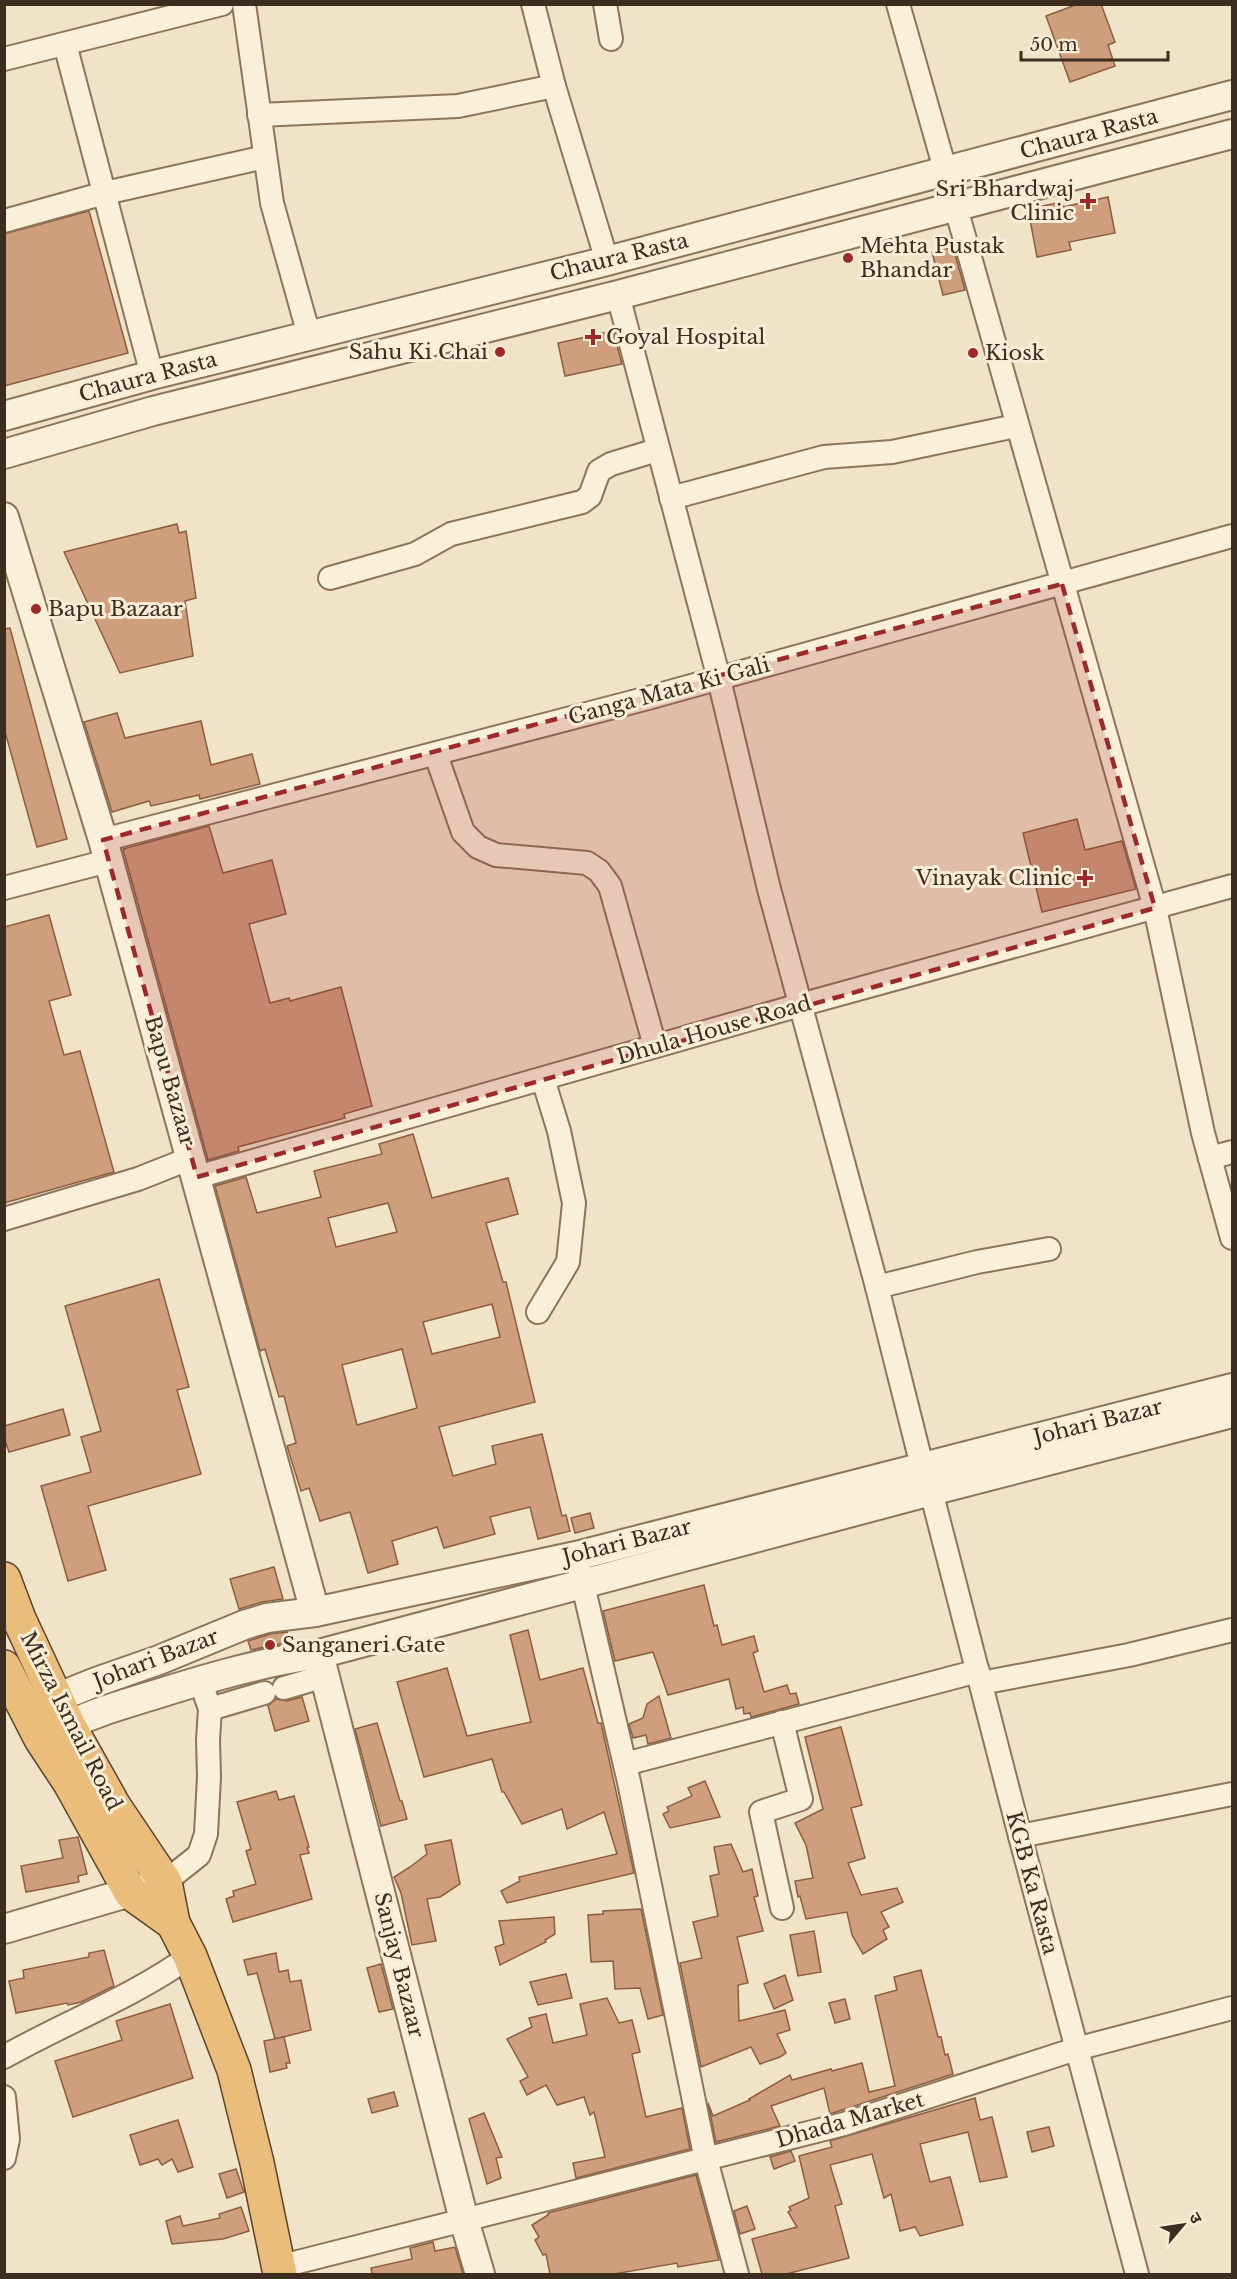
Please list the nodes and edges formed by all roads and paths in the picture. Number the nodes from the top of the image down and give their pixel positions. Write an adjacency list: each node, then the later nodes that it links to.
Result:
1 (222, 4): 7 (street)
2 (244, 4): 11 (street)
3 (533, 4): 9 (street)
4 (605, 4): 6 (street)
5 (898, 4): 14 (street)
6 (612, 39)
7 (65, 44): 8 (street); 15 (street)
8 (4, 59)
9 (555, 86): 11 (street); 18 (street)
10 (1233, 95): 14 (street, Chaura Rasta)
11 (259, 115): 13 (street)
12 (1233, 134): 16 (street, Chaura Rasta)
13 (265, 157): 15 (street); 20 (street)
14 (945, 173): 16 (street); 18 (street, Chaura Rasta)
15 (105, 193): 17 (street); 21 (street)
16 (955, 208): 19 (street, Chaura Rasta); 23 (street)
17 (4, 221)
18 (607, 261): 20 (street, Chaura Rasta)
19 (618, 295): 24 (street, KGB Ka Rasta); 25 (street, Chaura Rasta)
20 (309, 335): 21 (street, Chaura Rasta)
21 (152, 375): 22 (street, Chaura Rasta)
22 (4, 416)
23 (1016, 426): 26 (street); 30 (street)
24 (657, 450): 26 (street, KGB Ka Rasta); 29 (street)
25 (4, 454)
26 (671, 498): 31 (street, KGB Ka Rasta)
27 (4, 517): 33 (street, Bapu Bazaar)
28 (1233, 536): 30 (street, Ganga Mata Ki Gali)
29 (330, 578)
30 (1062, 584): 31 (street, Ganga Mata Ki Gali); 36 (street)
31 (719, 678): 32 (street, Ganga Mata Ki Gali); 37 (street, KGB Ka Rasta)
32 (436, 755): 33 (street, Ganga Mata Ki Gali); 38 (street)
33 (105, 850): 35 (street, Ganga Mata Ki Gali); 42 (street, Bapu Bazaar)
34 (1233, 886): 36 (street, Dhula House Road)
35 (4, 888)
36 (1155, 908): 37 (street, Dhula House Road); 41 (street)
37 (800, 1005): 38 (street, Dhula House Road); 46 (street, KGB Ka Rasta)
38 (655, 1046): 39 (street, Dhula House Road)
39 (543, 1078): 42 (street, Dhula House Road); 47 (street)
40 (1233, 1152): 41 (street)
41 (1210, 1158): 44 (street)
42 (194, 1167): 43 (street, Dhula House Road); 55 (street, Bapu Bazaar)
43 (4, 1219)
44 (1233, 1238)
45 (1049, 1249): 46 (street)
46 (877, 1287): 50 (street, KGB Ka Rasta)
47 (538, 1312)
48 (1233, 1388): 50 (street, Johari Bazar)
49 (1233, 1413): 50 (street, Johari Bazar)
50 (926, 1479): 51 (street, Johari Bazar); 59 (street, KGB Ka Rasta)
51 (716, 1534): 52 (street, Johari Bazar); 54 (street, Johari Bazar)
52 (576, 1556): 54 (street); 55 (street, Johari Bazar)
53 (4, 1579): 62 (highway, Mirza Ismail Road)
54 (583, 1583): 57 (street, Johari Bazar); 64 (street)
55 (315, 1612): 62 (street, Johari Bazar)
56 (1233, 1630): 59 (street)
57 (322, 1665): 60 (street, Johari Bazar); 61 (street); 79 (street, Sanjay Bazaar)
58 (4, 1667): 62 (highway, Mirza Ismail Road)
59 (980, 1677): 63 (street); 66 (street, KGB Ka Rasta)
60 (201, 1680): 61 (street); 62 (street, Johari Bazar)
61 (210, 1709): 67 (street)
62 (48, 1719): 67 (highway, Mirza Ismail Road); 68 (highway, Mirza Ismail Road)
63 (782, 1722): 64 (street); 69 (street)
64 (625, 1764): 78 (street)
65 (1233, 1794): 66 (street)
66 (1020, 1836): 74 (street, KGB Ka Rasta)
67 (165, 1882): 68 (street); 70 (highway, Mirza Ismail Road)
68 (131, 1893): 70 (highway, Mirza Ismail Road); 71 (street)
69 (782, 1908)
70 (172, 1923): 72 (highway, Mirza Ismail Road)
71 (4, 1929)
72 (190, 1956): 75 (street); 80 (highway, Mirza Ismail Road)
73 (1233, 2008): 74 (street, Dhada Market)
74 (1076, 2049): 78 (street, Dhada Market); 83 (street, KGB Ka Rasta)
75 (4, 2057)
76 (4, 2097): 77 (street)
77 (4, 2158)
78 (706, 2160): 79 (street, Dhada Market); 82 (street)
79 (464, 2220): 80 (street, Dhada Market); 81 (street, Sanjay Bazaar)
80 (279, 2270)
81 (480, 2274)
82 (737, 2274)
83 (1137, 2274)

